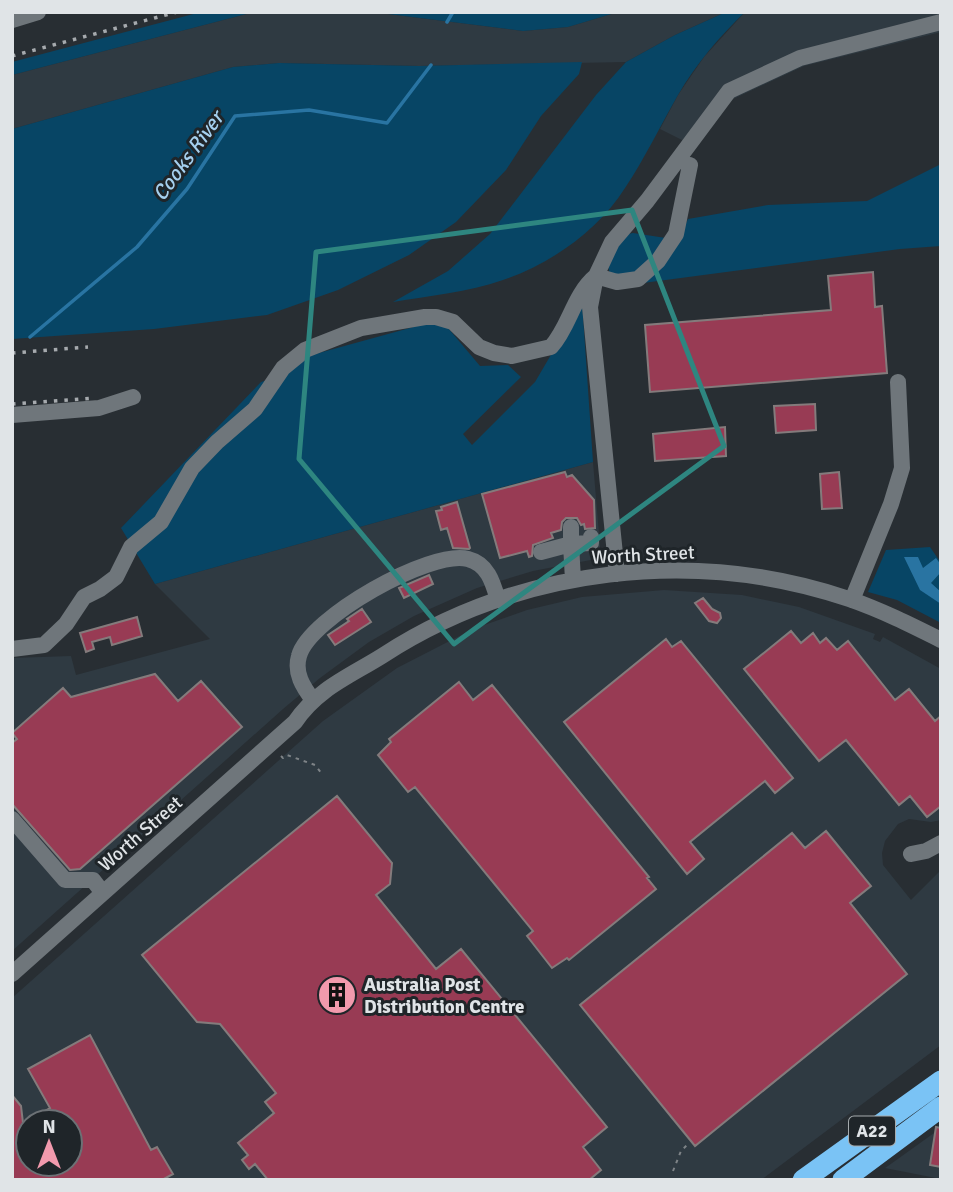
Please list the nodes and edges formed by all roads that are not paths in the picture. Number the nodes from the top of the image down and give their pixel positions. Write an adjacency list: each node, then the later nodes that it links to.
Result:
1 (38, 12): 2 (street)
2 (12, 20)
3 (941, 22): 5 (street)
4 (691, 165): 5 (street)
5 (596, 276): 13 (street); 18 (street)
6 (898, 382): 16 (street)
7 (133, 397): 8 (street)
8 (12, 415)
9 (571, 527): 11 (street)
10 (590, 537): 11 (street)
11 (571, 544): 12 (street); 14 (street)
12 (541, 552)
13 (617, 574): 14 (street, Worth Street); 16 (street, Worth Street)
14 (573, 580): 15 (street, Worth Street)
15 (498, 600): 19 (street, Worth Street); 20 (street)
16 (852, 600): 17 (street, Worth Street)
17 (941, 640)
18 (12, 649)
19 (357, 672): 20 (street, Worth Street); 21 (street, Worth Street)
20 (313, 700): 21 (street, Worth Street)
21 (295, 722): 25 (street, Worth Street)
22 (12, 819): 25 (street)
23 (941, 843): 24 (street)
24 (911, 854)
25 (103, 892): 26 (street, Worth Street)
26 (12, 974)
27 (941, 1081): 29 (highway, A22)
28 (941, 1107): 30 (highway, A22)
29 (803, 1180)
30 (843, 1180)

